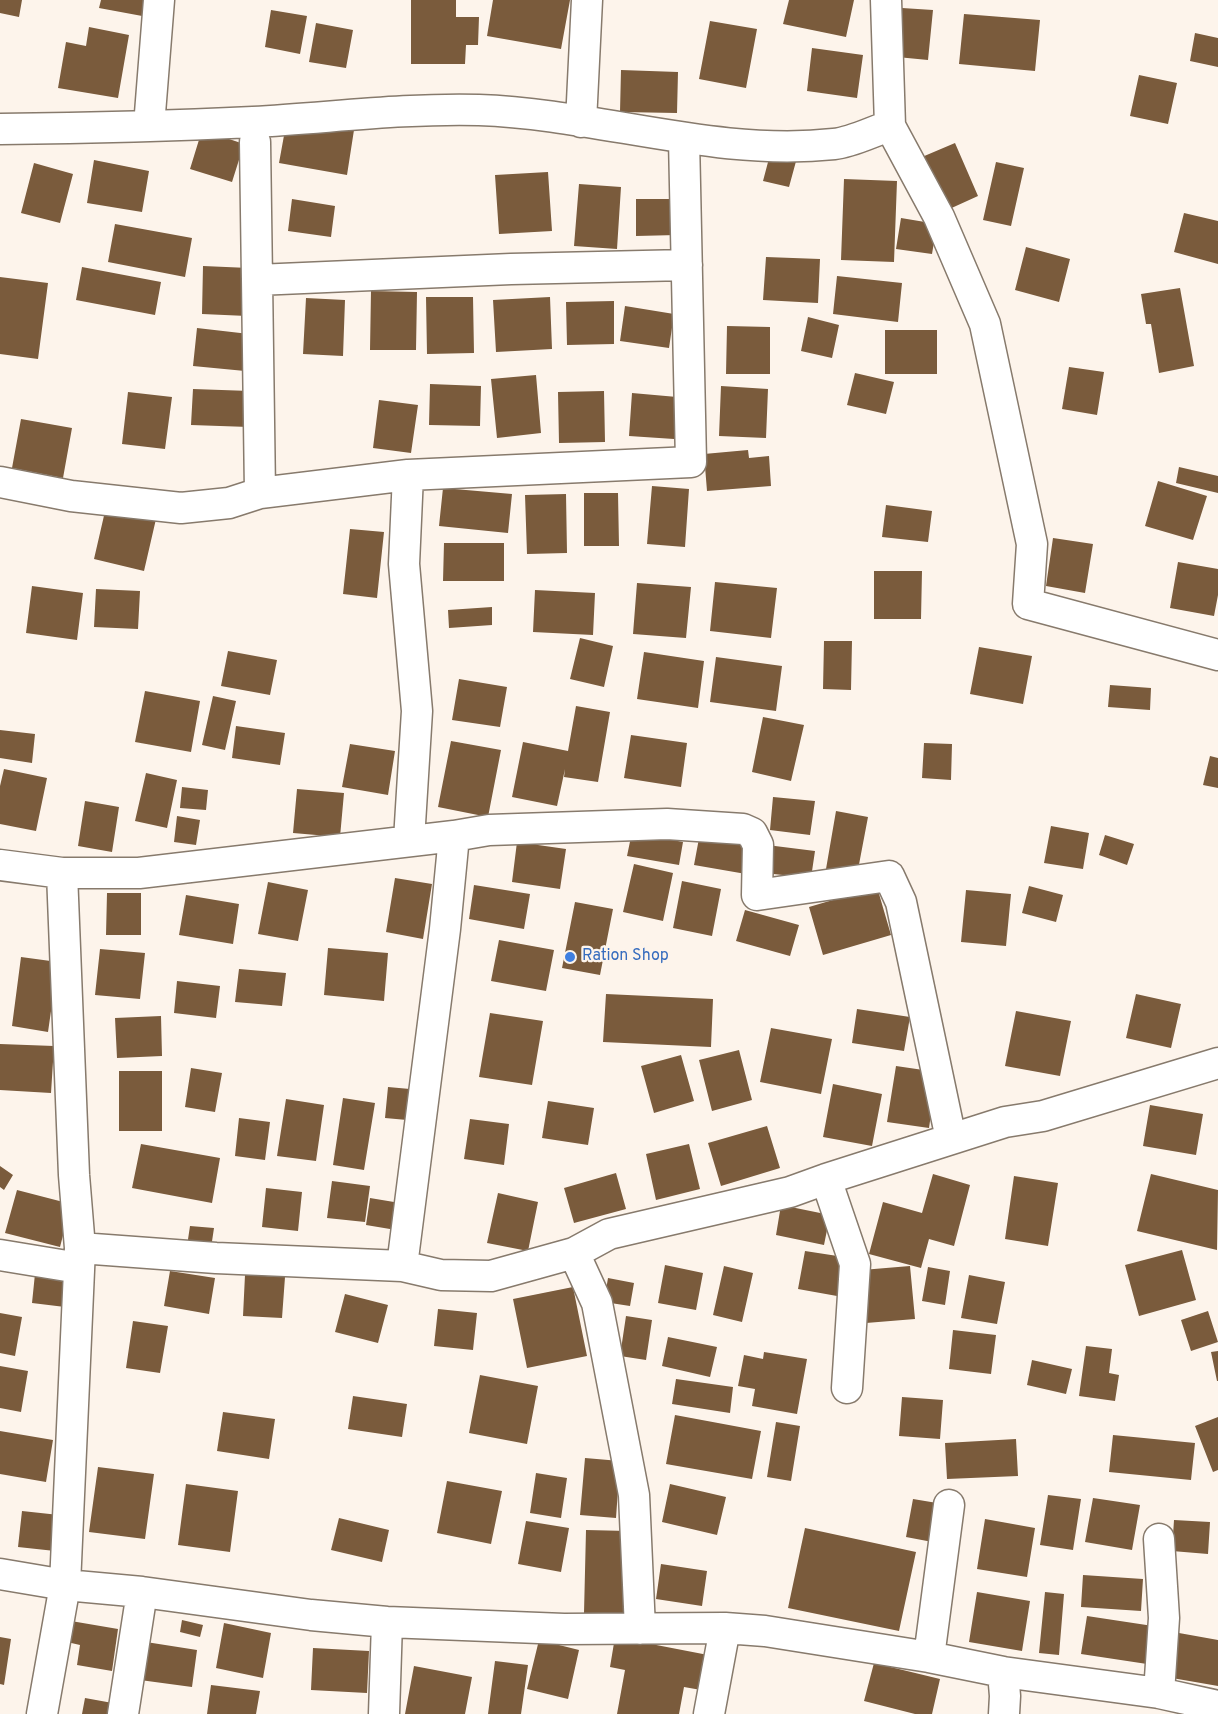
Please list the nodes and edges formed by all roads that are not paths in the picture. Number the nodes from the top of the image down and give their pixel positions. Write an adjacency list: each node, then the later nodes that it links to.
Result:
1 (159, 0): 5 (street)
2 (587, 0): 4 (street)
3 (886, 0): 6 (street)
4 (581, 122): 5 (street); 8 (street)
5 (149, 126): 7 (street)
6 (890, 126): 8 (street); 15 (street)
7 (0, 129)
8 (684, 139): 10 (street)
9 (255, 142): 11 (street)
10 (687, 265): 11 (street); 12 (street)
11 (257, 280): 14 (street)
12 (408, 475): 14 (street); 17 (street)
13 (0, 482): 14 (street)
14 (260, 493)
15 (1218, 654)
16 (454, 836): 17 (street); 21 (street); 26 (street)
17 (409, 840): 19 (street)
18 (0, 865): 19 (street)
19 (62, 873): 25 (street)
20 (1218, 1063): 21 (street)
21 (951, 1139): 22 (street)
22 (826, 1179): 23 (street); 27 (street)
23 (574, 1253): 26 (street); 35 (street)
24 (0, 1255): 25 (street)
25 (80, 1258): 26 (street); 31 (street)
26 (402, 1266)
27 (847, 1388)
28 (950, 1505): 36 (street)
29 (1159, 1539): 38 (street)
30 (0, 1574): 31 (street)
31 (65, 1585): 32 (street); 40 (street)
32 (142, 1592): 33 (street); 41 (street)
33 (387, 1622): 35 (street); 42 (street)
34 (725, 1628): 35 (street); 36 (street); 43 (street)
35 (640, 1629)
36 (929, 1657): 37 (street)
37 (1003, 1672): 38 (street); 44 (street)
38 (1159, 1693): 39 (street)
39 (1218, 1706)
40 (42, 1714)
41 (123, 1714)
42 (384, 1714)
43 (709, 1714)
44 (1004, 1714)

